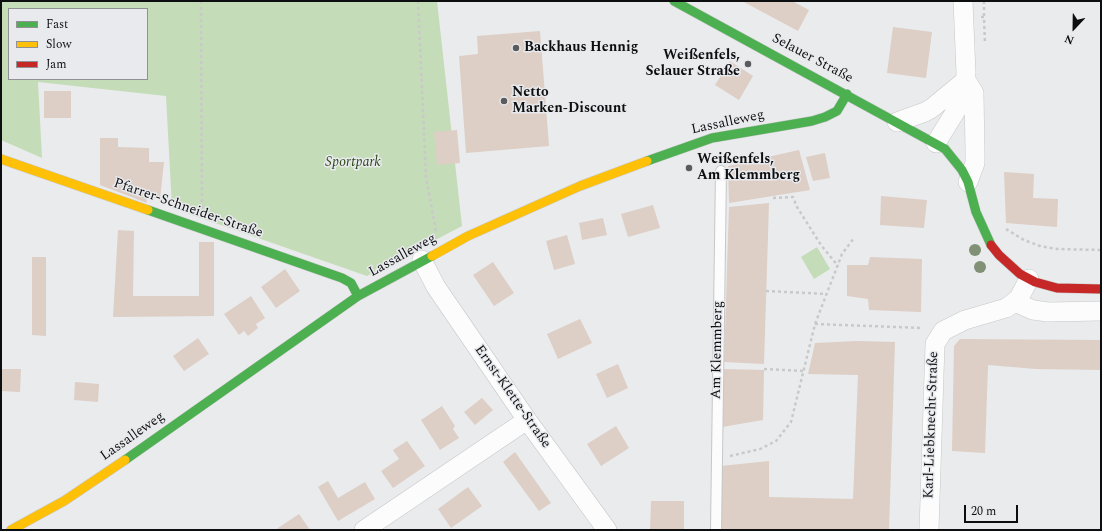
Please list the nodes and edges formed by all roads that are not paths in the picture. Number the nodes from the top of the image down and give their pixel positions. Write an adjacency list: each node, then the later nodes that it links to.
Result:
1 (674, 1): 4 (street, Selauer Straße)
2 (964, 9): 3 (street)
3 (966, 80): 5 (street); 6 (street); 9 (street)
4 (847, 94): 5 (street, Selauer Straße); 10 (street, Lassalleweg)
5 (897, 122): 6 (street, Selauer Straße)
6 (936, 143): 9 (street, Selauer Straße)
7 (1, 159): 13 (street, Pfarrer-Schneider-Straße)
8 (721, 171): 20 (lane, Am Klemmberg)
9 (968, 182): 11 (street, Selauer Straße)
10 (422, 260): 13 (street, Lassalleweg); 16 (street, Ernst-Klette-Straße)
11 (1029, 279): 12 (street, Selauer Straße); 14 (street)
12 (1101, 289)
13 (358, 296): 17 (street, Lassalleweg)
14 (1015, 302): 15 (street); 21 (street, Karl-Liebknecht-Straße)
15 (1101, 311)
16 (527, 420): 18 (street); 19 (street, Ernst-Klette-Straße)
17 (11, 530)
18 (364, 530)
19 (607, 530)
20 (716, 530)
21 (929, 530)

